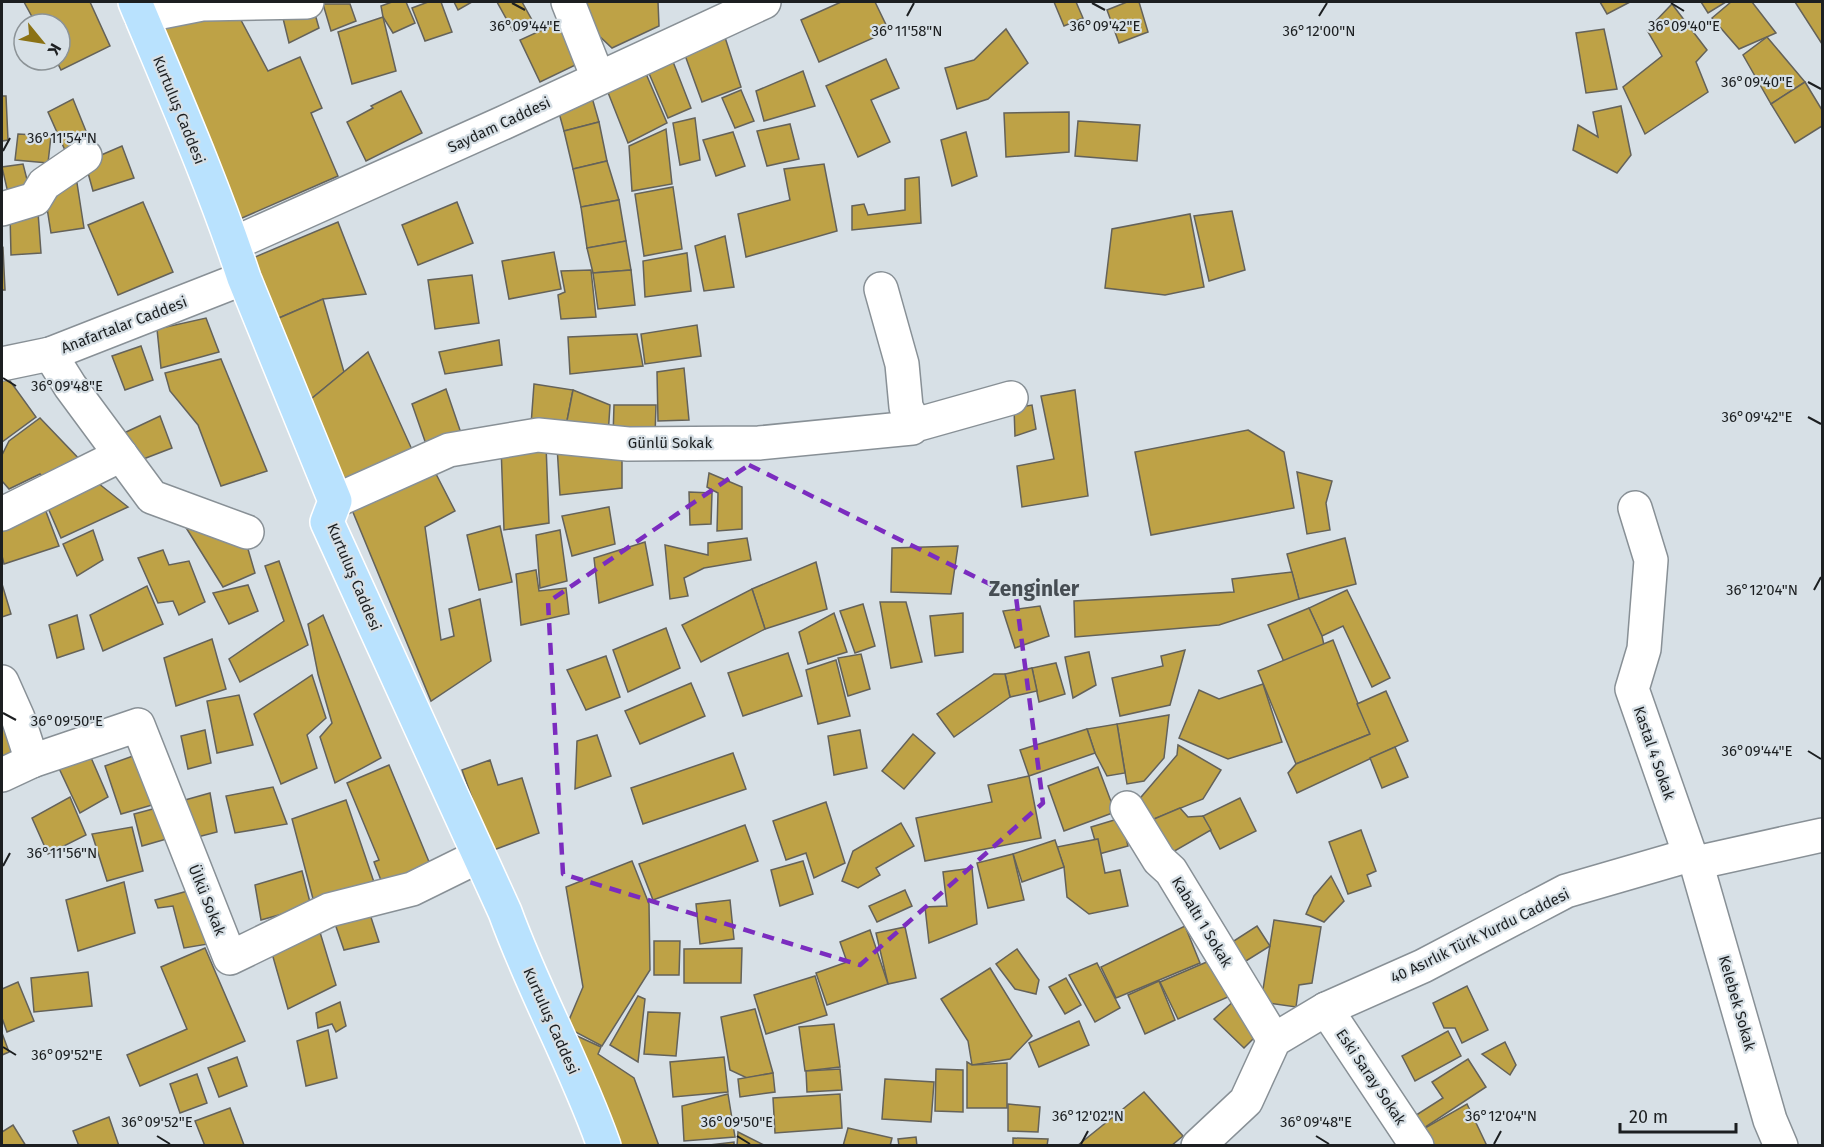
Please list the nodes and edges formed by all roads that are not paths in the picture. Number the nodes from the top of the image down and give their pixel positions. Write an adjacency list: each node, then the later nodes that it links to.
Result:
1 (307, 2): 4 (street)
2 (568, 2): 5 (street)
3 (764, 2): 5 (street, Saydam Caddesi)
4 (138, 9): 8 (main road, Kurtuluş Caddesi)
5 (598, 78): 8 (street, Saydam Caddesi)
6 (85, 156): 7 (street)
7 (2, 210)
8 (233, 244): 9 (main road, Kurtuluş Caddesi)
9 (244, 278): 11 (street, Anafartalar Caddesi); 16 (main road, Kurtuluş Caddesi)
10 (881, 290): 14 (street)
11 (50, 354): 12 (street, Anafartalar Caddesi); 15 (street)
12 (2, 364)
13 (1011, 398): 14 (street, Günlü Sokak)
14 (915, 425): 16 (street, Günlü Sokak)
15 (121, 455): 18 (street); 19 (street)
16 (335, 501): 25 (main road, Kurtuluş Caddesi)
17 (1635, 508): 26 (street, Kastal 4 Sokak)
18 (2, 514)
19 (247, 532)
20 (2, 682): 21 (street)
21 (32, 761): 22 (street, Ülkü Sokak); 25 (street, Ülkü Sokak)
22 (2, 775)
23 (1127, 808): 28 (street, Kabaltı 1 Sokak)
24 (1822, 835): 26 (street, 40 Asırlık Türk Yurdu Caddesi)
25 (479, 856): 29 (main road, Kurtuluş Caddesi)
26 (1693, 857): 27 (street, 40 Asırlık Türk Yurdu Caddesi); 32 (street, Kelebek Sokak)
27 (1326, 1009): 28 (street, 40 Asırlık Türk Yurdu Caddesi); 31 (street, Eski Saray Sokak)
28 (1274, 1040): 30 (street)
29 (604, 1146)
30 (1198, 1146)
31 (1417, 1146)
32 (1781, 1146)

